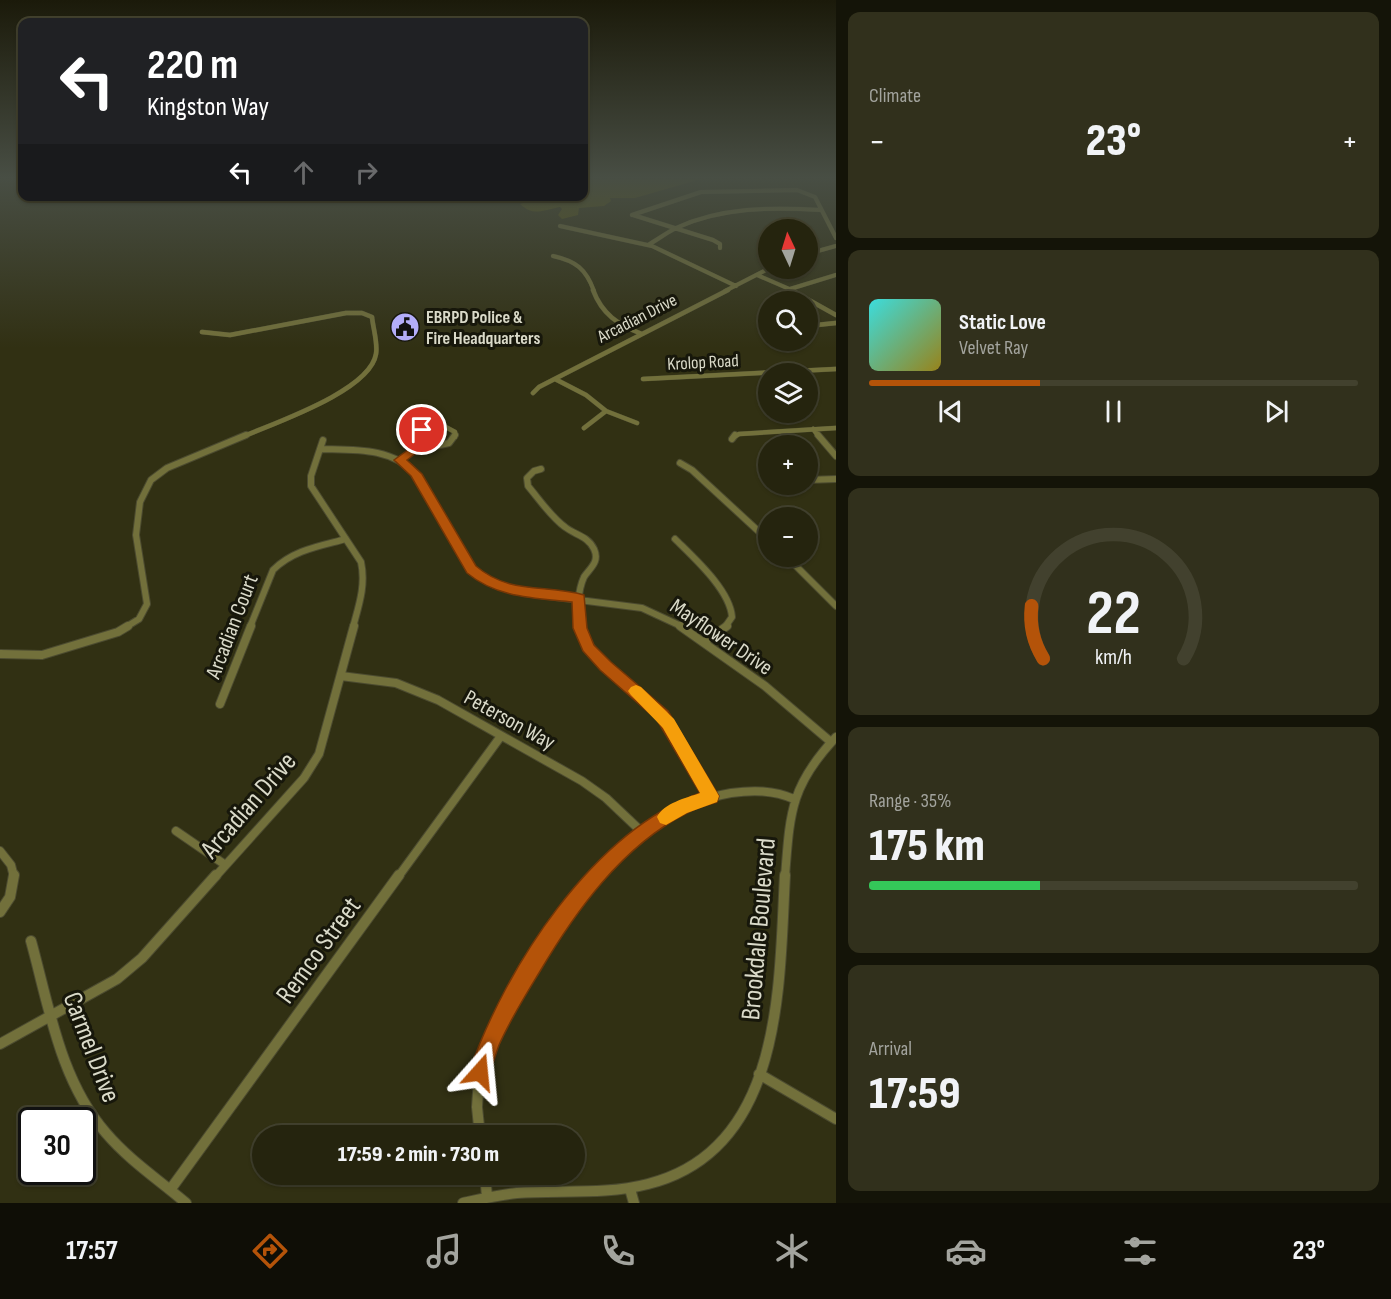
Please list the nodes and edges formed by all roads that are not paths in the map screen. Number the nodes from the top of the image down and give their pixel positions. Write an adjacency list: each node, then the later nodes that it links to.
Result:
1 (602, 235): 4 (street)
2 (665, 235): 4 (street)
3 (696, 235): 6 (street)
4 (648, 245): 11 (street)
5 (836, 246): 7 (street)
6 (720, 248)
7 (818, 250)
8 (553, 256): 19 (street)
9 (757, 275): 11 (street, Arcadian Drive); 12 (street)
10 (836, 276): 12 (street)
11 (735, 286): 19 (street, Arcadian Drive)
12 (792, 290): 14 (street)
13 (836, 309): 14 (street)
14 (830, 312): 15 (street)
15 (836, 315)
16 (836, 325): 17 (street)
17 (818, 326)
18 (202, 332): 44 (street)
19 (642, 334): 21 (street, Arcadian Drive)
20 (836, 369): 22 (street, Krolop Road)
21 (555, 379): 23 (street, Arcadian Drive); 24 (street)
22 (643, 379)
23 (533, 393)
24 (606, 411): 25 (street); 26 (street)
25 (637, 423)
26 (584, 428)
27 (836, 428): 28 (street)
28 (813, 429): 29 (street); 31 (street)
29 (732, 439)
30 (413, 451): 30 (street); 32 (street)
31 (836, 456)
32 (400, 460): 38 (street, Arcadian Drive); 41 (street, Mayflower Drive)
33 (680, 463): 37 (street)
34 (541, 469): 41 (street)
35 (836, 478): 36 (street)
36 (818, 479)
37 (758, 531)
38 (346, 539): 45 (street, Arcadian Drive); 46 (street, Arcadian Court)
39 (675, 539): 43 (street)
40 (797, 567): 42 (street)
41 (579, 598): 43 (street, Mayflower Drive); 49 (street)
42 (836, 606)
43 (704, 642): 48 (street, Mayflower Drive)
44 (0, 654)
45 (341, 676): 47 (street, Peterson Way); 54 (street, Arcadian Drive)
46 (220, 704)
47 (501, 736): 52 (street, Peterson Way); 64 (street, Remco Street)
48 (834, 740): 50 (street, Brookdale Boulevard)
49 (711, 796): 50 (street); 52 (street)
50 (794, 799): 59 (street, Brookdale Boulevard)
51 (176, 831): 54 (street)
52 (643, 833): 61 (street)
53 (0, 851): 55 (street)
54 (224, 864): 57 (street, Arcadian Drive)
55 (0, 912)
56 (31, 941): 57 (street, Carmel Drive)
57 (53, 1015): 58 (street, Arcadian Drive); 64 (street, Carmel Drive)
58 (0, 1044)
59 (759, 1074): 60 (street); 63 (street, Brookdale Boulevard)
60 (836, 1119)
61 (479, 1125)
62 (485, 1185): 65 (street)
63 (630, 1189): 65 (street, Brookdale Boulevard); 68 (street)
64 (170, 1190): 66 (street, Carmel Drive)
65 (487, 1197): 67 (street, Brookdale Boulevard)
66 (186, 1203)
67 (463, 1203)
68 (634, 1203)

